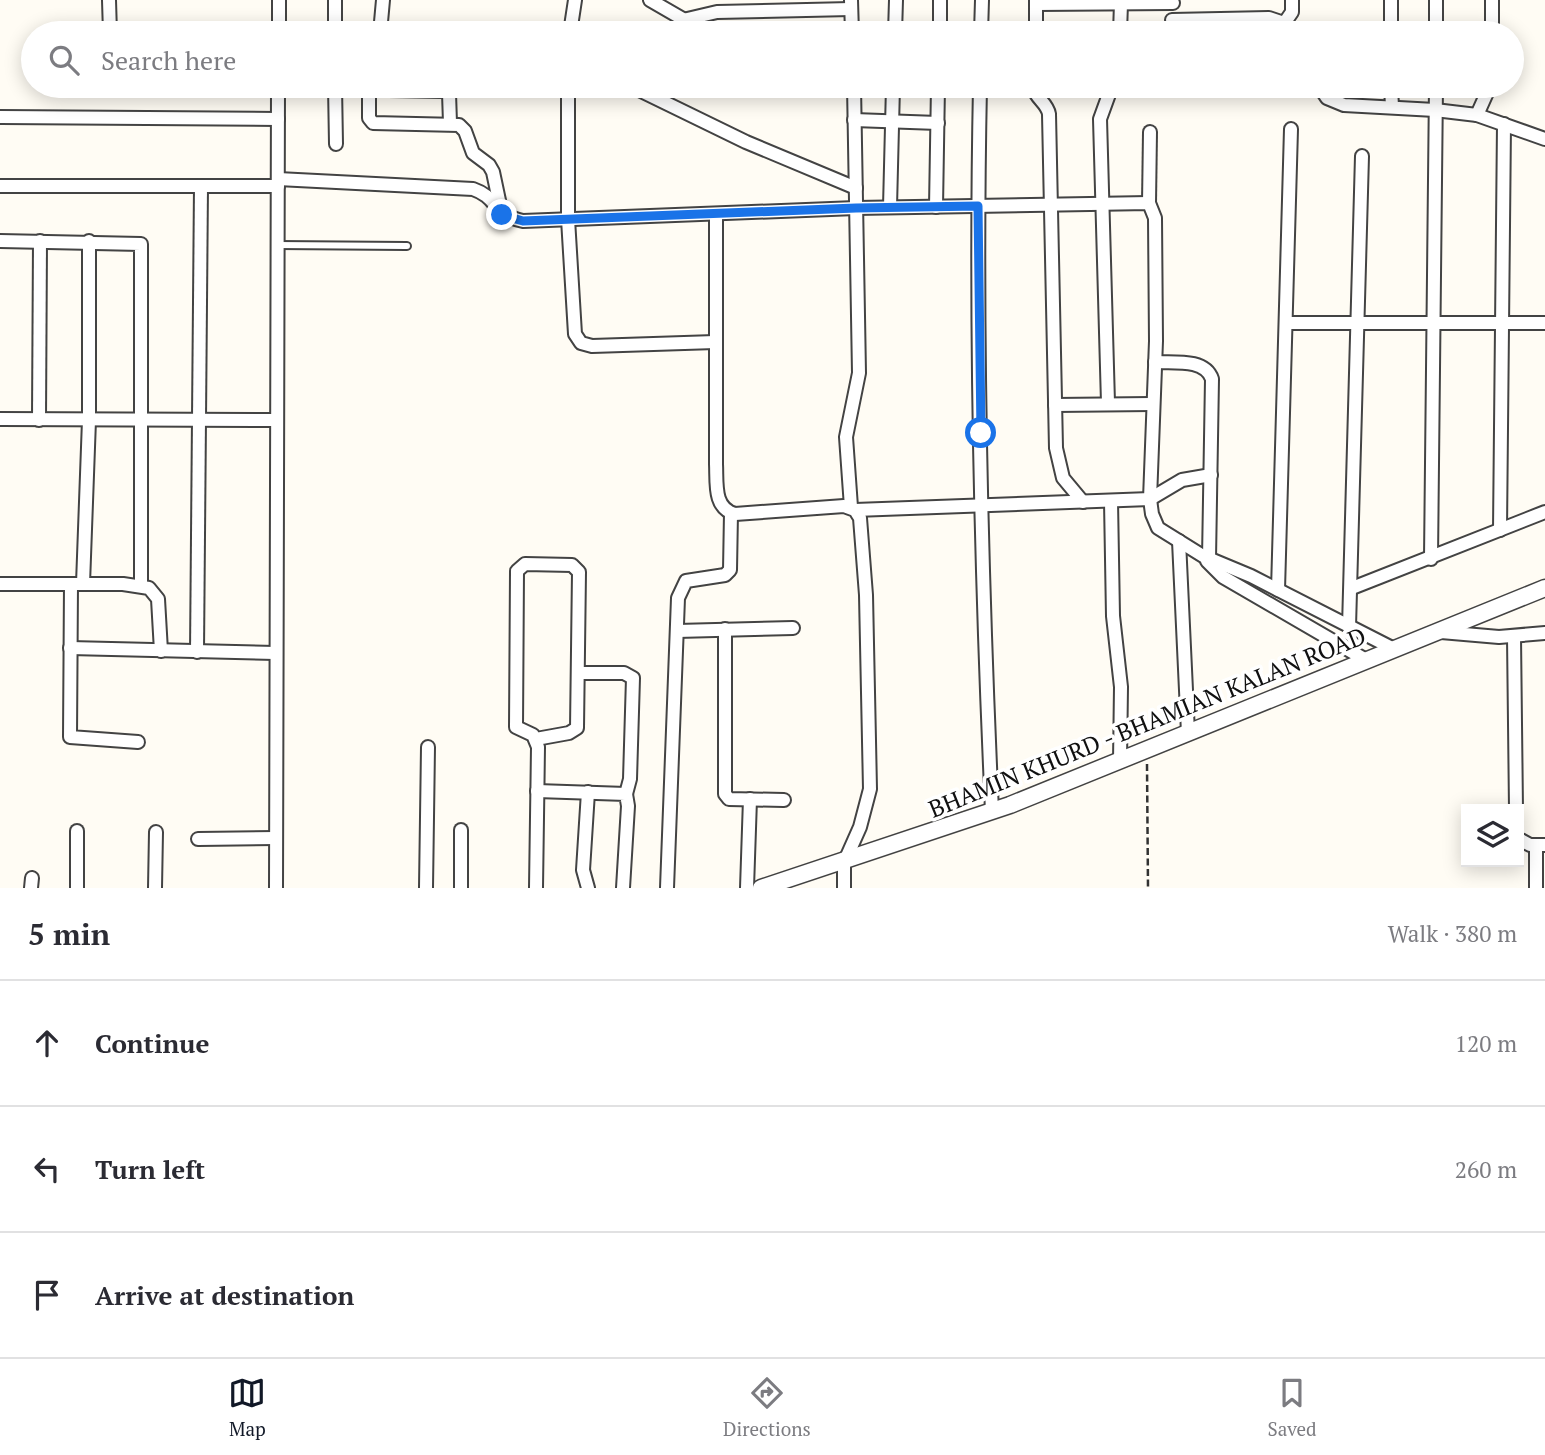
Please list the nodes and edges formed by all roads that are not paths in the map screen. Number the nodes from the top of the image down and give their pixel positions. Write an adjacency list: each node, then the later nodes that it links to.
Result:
1 (109, 0): 19 (street)
2 (279, 0): 20 (street)
3 (335, 0): 21 (street)
4 (383, 0): 22 (street)
5 (575, 0): 23 (street)
6 (650, 0): 18 (street)
7 (896, 0): 24 (street)
8 (940, 0): 25 (street)
9 (982, 0): 26 (street)
10 (1292, 0): 32 (street)
11 (1391, 0): 33 (street)
12 (1436, 0): 34 (street)
13 (1492, 0): 35 (street)
14 (1173, 1): 16 (street); 29 (street)
15 (1036, 2): 16 (street); 27 (street)
16 (1121, 3): 28 (street)
17 (851, 4): 18 (street)
18 (683, 20)
19 (110, 21)
20 (279, 21)
21 (335, 21)
22 (381, 21)
23 (572, 21)
24 (895, 21)
25 (940, 21)
26 (981, 21)
27 (1036, 21)
28 (1120, 21)
29 (1172, 21)
30 (1237, 21): 31 (street)
31 (1278, 21)
32 (1287, 21)
33 (1391, 21)
34 (1436, 21)
35 (1492, 21)
36 (278, 98): 56 (street)
37 (335, 98): 65 (street)
38 (372, 98): 59 (street)
39 (449, 98): 59 (street)
40 (568, 98): 80 (street)
41 (656, 98): 70 (street)
42 (854, 98): 57 (street)
43 (893, 98): 58 (street)
44 (939, 98): 60 (street)
45 (980, 98): 74 (street)
46 (1039, 98): 73 (street)
47 (1108, 98): 71 (street)
48 (1330, 98): 52 (street)
49 (1392, 98): 52 (street)
50 (1436, 98): 53 (street)
51 (1485, 98): 54 (street)
52 (1392, 107): 53 (street)
53 (1435, 110): 54 (street); 89 (street)
54 (1477, 116): 61 (street)
55 (0, 117): 56 (street)
56 (278, 118): 67 (street)
57 (854, 120): 58 (street); 70 (street)
58 (892, 122): 60 (street); 75 (street)
59 (450, 123): 79 (street)
60 (938, 123): 76 (street)
61 (1504, 124): 64 (street); 87 (street)
62 (1291, 129): 86 (street)
63 (1150, 132): 72 (street)
64 (1545, 139)
65 (336, 144)
66 (1362, 156): 90 (street)
67 (278, 182): 69 (street); 79 (street); 84 (street)
68 (0, 186): 69 (street)
69 (201, 186): 100 (street)
70 (856, 188): 77 (street)
71 (1101, 203): 72 (street); 73 (street); 93 (street)
72 (1149, 203): 92 (street)
73 (1050, 205): 74 (street); 95 (street)
74 (978, 206): 76 (street); 106 (street)
75 (890, 207): 76 (street); 77 (street)
76 (936, 207)
77 (856, 208): 78 (street); 107 (street)
78 (716, 214): 80 (street); 91 (street)
79 (502, 215): 80 (street)
80 (568, 219): 91 (street)
81 (0, 241): 82 (street)
82 (40, 241): 83 (street); 97 (street)
83 (89, 242): 98 (street); 99 (street)
84 (277, 245): 85 (lane); 101 (street)
85 (407, 246)
86 (1287, 323): 90 (street); 119 (street)
87 (1502, 323): 88 (street); 89 (street); 110 (street)
88 (1545, 323)
89 (1431, 324): 90 (street); 113 (street)
90 (1357, 326): 117 (street)
91 (715, 342): 109 (street)
92 (1154, 362): 94 (street); 102 (street)
93 (1108, 403): 94 (street); 95 (street)
94 (1152, 404): 103 (street)
95 (1055, 405): 105 (street)
96 (0, 419): 97 (street)
97 (38, 420): 98 (street)
98 (89, 420): 99 (street); 115 (street)
99 (141, 420): 100 (street); 116 (street)
100 (200, 420): 101 (street); 130 (street)
101 (276, 420): 131 (street)
102 (1211, 475): 103 (street); 112 (street)
103 (1150, 499): 104 (street); 111 (street)
104 (1111, 501): 105 (street); 138 (street)
105 (1083, 502): 106 (street)
106 (983, 506): 107 (street); 145 (street)
107 (853, 509): 109 (street); 153 (street)
108 (1545, 512): 110 (street)
109 (731, 513): 123 (street)
110 (1500, 530): 113 (street)
111 (1179, 541): 112 (street); 134 (street)
112 (1206, 558): 119 (street); 132 (street)
113 (1430, 559): 117 (street)
114 (0, 584): 115 (street)
115 (77, 584): 116 (street); 127 (street)
116 (141, 585): 129 (street)
117 (1352, 588): 120 (street)
118 (1545, 588): 124 (street, BHAMIN KHURD - BHAMIAN KALAN ROAD)
119 (1278, 590): 120 (street)
120 (1349, 627): 128 (street)
121 (793, 628): 122 (street)
122 (725, 629): 123 (street); 142 (street)
123 (677, 631): 162 (street)
124 (1437, 631): 126 (street); 128 (street, BHAMIN KHURD - BHAMIAN KALAN ROAD)
125 (1545, 633): 126 (street)
126 (1514, 637): 144 (street)
127 (70, 648): 129 (street); 136 (street)
128 (1394, 649): 132 (street, BHAMIN KHURD - BHAMIAN KALAN ROAD)
129 (161, 651): 130 (street)
130 (197, 652): 131 (street)
131 (275, 653): 149 (street)
132 (1366, 660): 134 (street, BHAMIN KHURD - BHAMIAN KALAN ROAD)
133 (578, 673): 135 (street); 135 (street); 141 (street)
134 (1188, 733): 138 (street, BHAMIN KHURD - BHAMIAN KALAN ROAD)
135 (536, 739): 139 (street)
136 (138, 742)
137 (428, 747): 157 (street)
138 (1120, 761): 145 (street, BHAMIN KHURD - BHAMIAN KALAN ROAD)
139 (537, 791): 140 (street); 159 (street)
140 (588, 792): 141 (street); 160 (street)
141 (626, 794): 161 (street)
142 (750, 799): 143 (street); 163 (street)
143 (784, 800)
144 (1516, 804)
145 (992, 811): 153 (street, BHAMIN KHURD - BHAMIAN KALAN ROAD)
146 (461, 830): 158 (street)
147 (77, 831): 154 (street)
148 (156, 832): 155 (street)
149 (276, 838): 150 (street); 156 (street)
150 (198, 839)
151 (1524, 840): 152 (street)
152 (1541, 845): 166 (street)
153 (844, 863): 164 (street, BHAMIN KHURD - BHAMIAN KALAN ROAD); 165 (street)
154 (77, 888)
155 (155, 888)
156 (276, 888)
157 (426, 888)
158 (461, 888)
159 (536, 888)
160 (588, 888)
161 (623, 888)
162 (667, 888)
163 (747, 888)
164 (761, 888)
165 (844, 888)
166 (1536, 888)

